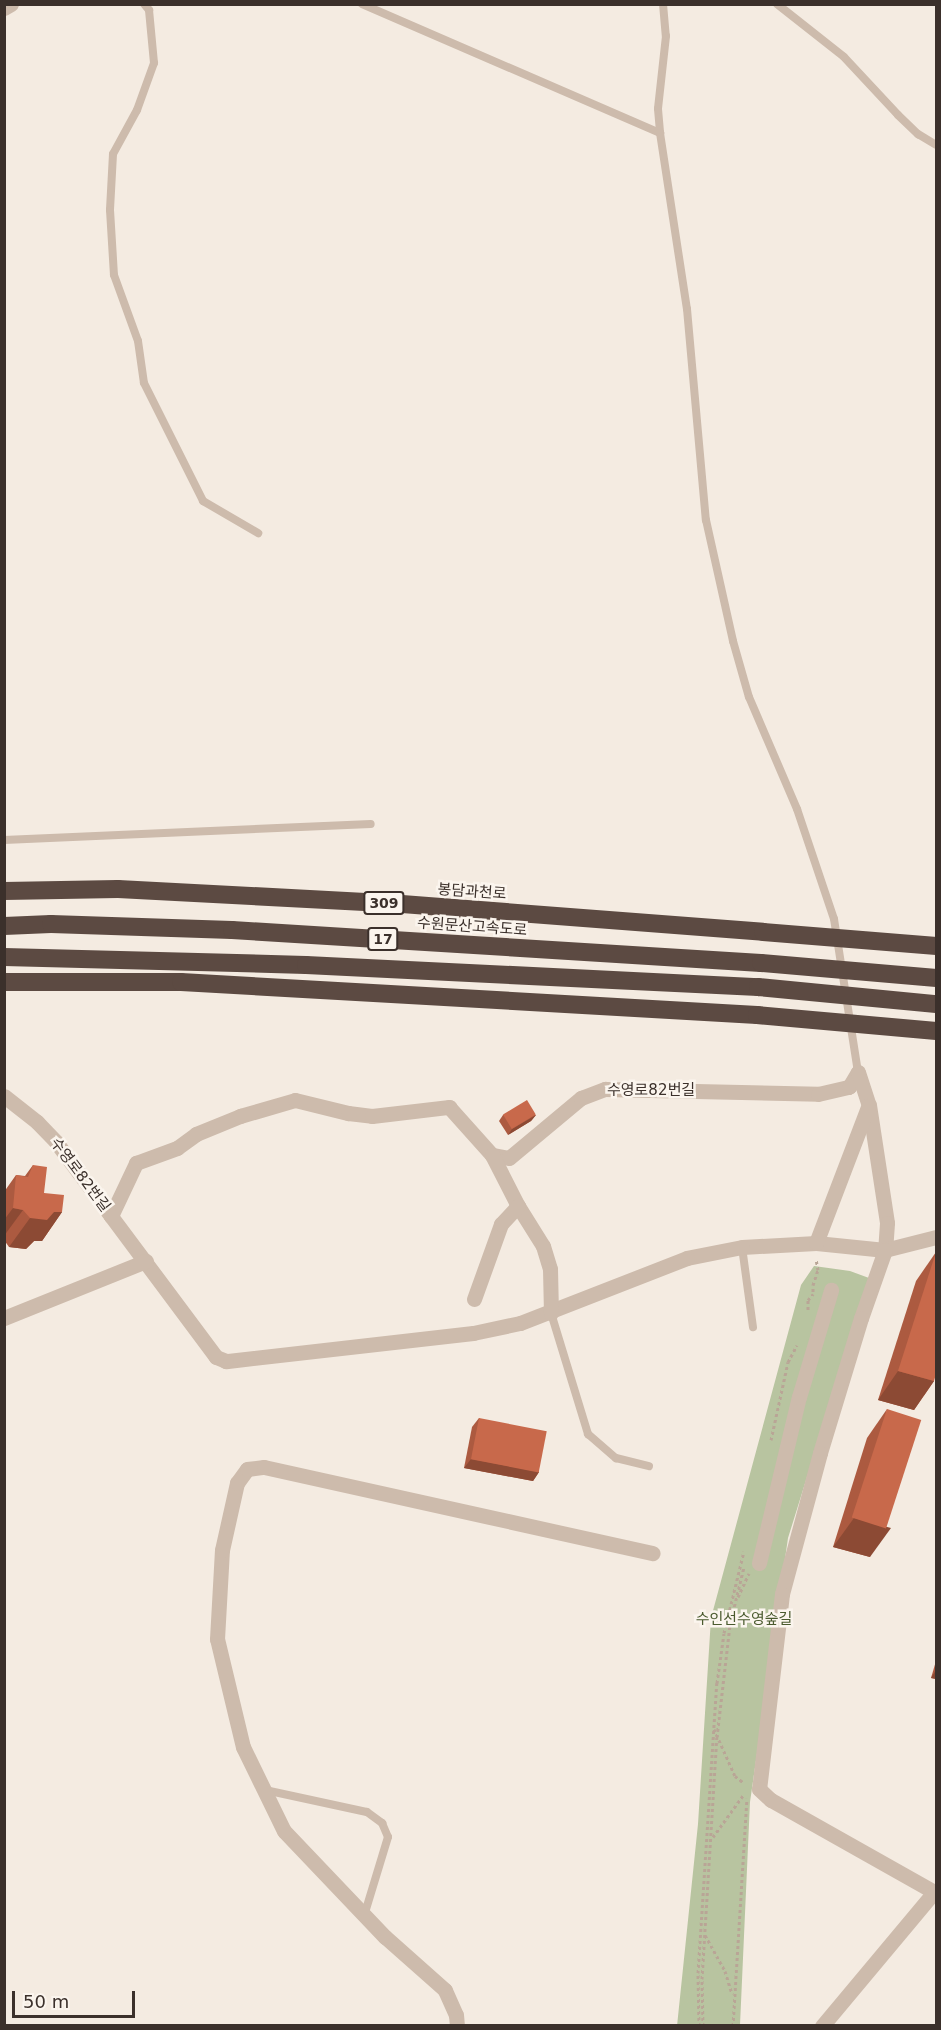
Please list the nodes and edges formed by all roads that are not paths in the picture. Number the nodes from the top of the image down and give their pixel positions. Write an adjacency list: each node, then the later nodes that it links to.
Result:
1 (11, 4): 6 (street)
2 (144, 4): 9 (lane)
3 (362, 4): 7 (lane)
4 (663, 4): 7 (lane)
5 (777, 4): 8 (lane)
6 (4, 8)
7 (660, 133): 20 (lane)
8 (936, 145)
9 (258, 533)
10 (371, 824): 11 (lane)
11 (4, 840)
12 (4, 891): 14 (highway, 봉담과천로 / 309, bridge)
13 (4, 926): 16 (highway, 수원문산고속도로 / 17, bridge)
14 (936, 946)
15 (4, 957): 18 (highway, 17, bridge)
16 (936, 978)
17 (4, 982): 19 (highway, bridge)
18 (936, 1004)
19 (936, 1031)
20 (858, 1072): 22 (street); 23 (street, 수영로82번길)
21 (4, 1096): 25 (street, 수영로82번길)
22 (869, 1105): 28 (street); 29 (street)
23 (492, 1155): 24 (street); 25 (street, 수영로82번길)
24 (518, 1206): 32 (street); 33 (street)
25 (111, 1215): 30 (street)
26 (936, 1237): 29 (street)
27 (742, 1247): 28 (street); 33 (street); 35 (lane)
28 (816, 1250): 29 (street)
29 (885, 1250): 40 (street)
30 (146, 1261): 33 (street); 34 (street)
31 (831, 1290): 38 (street)
32 (474, 1299)
33 (551, 1313): 36 (lane)
34 (4, 1318)
35 (753, 1327)
36 (649, 1466)
37 (653, 1553): 39 (street)
38 (759, 1563)
39 (264, 1790): 41 (street); 41 (lane)
40 (935, 1892): 43 (street)
41 (364, 1916): 42 (street)
42 (457, 2025)
43 (822, 2025)

